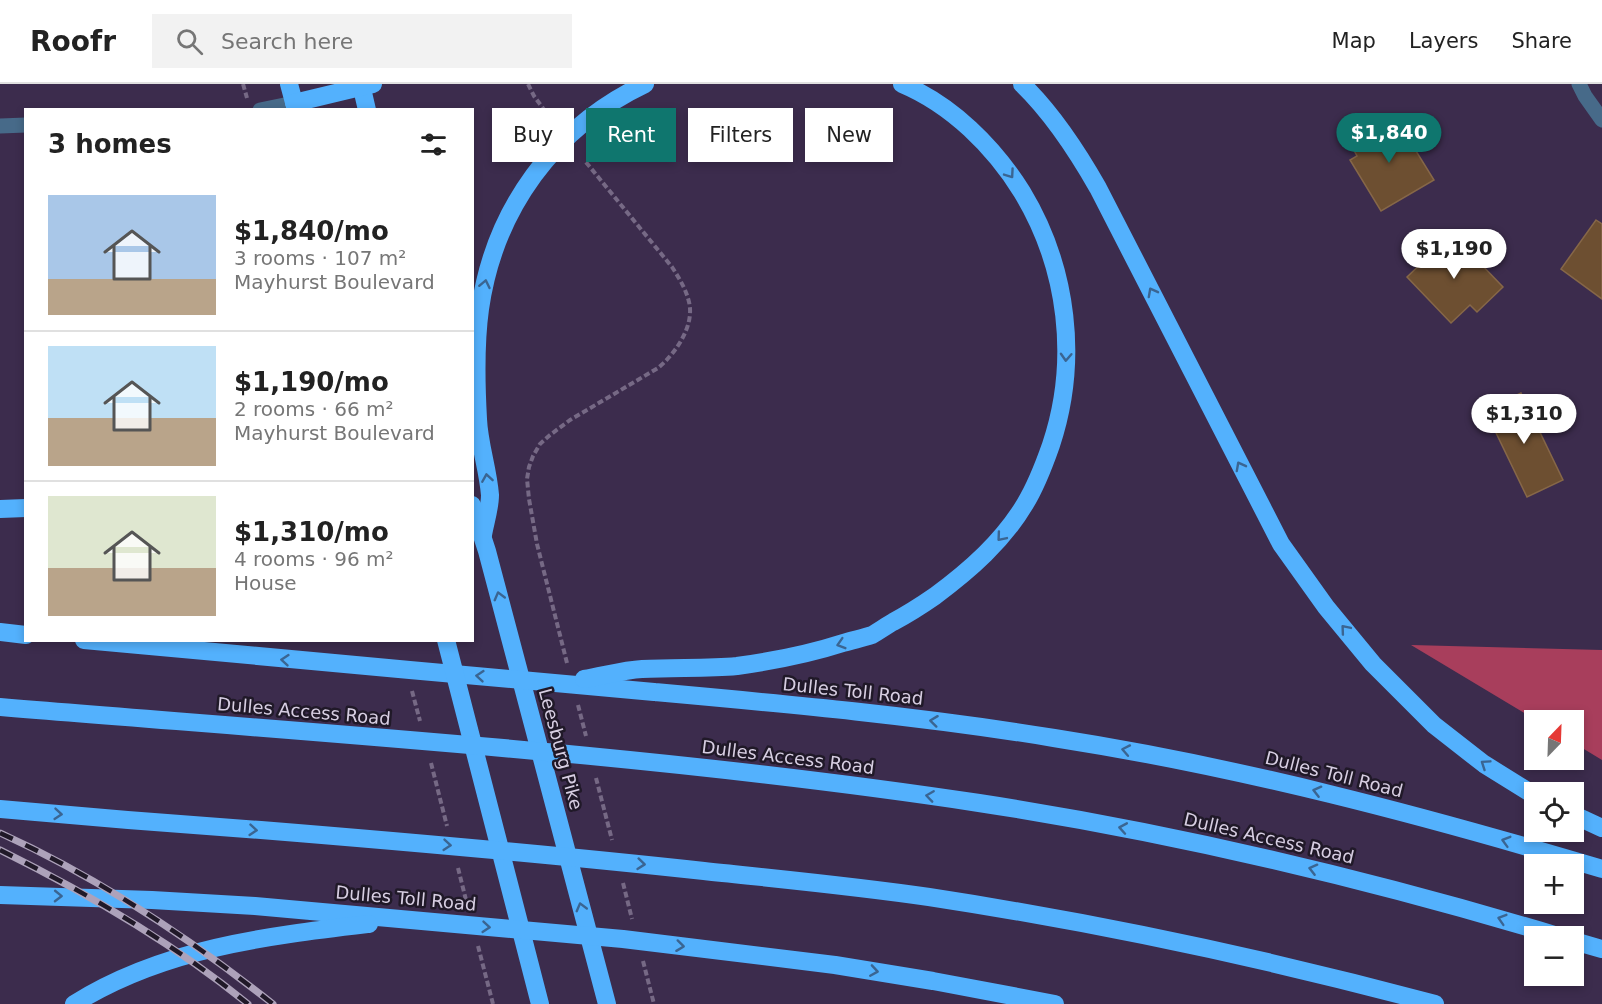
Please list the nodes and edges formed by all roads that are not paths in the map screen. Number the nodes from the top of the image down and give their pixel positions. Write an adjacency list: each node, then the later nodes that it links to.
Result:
1 (289, 84): 7 (highway)
2 (645, 84): 16 (highway, one-way to 2)
3 (902, 84): 21 (highway, one-way to 21)
4 (1022, 84): 23 (highway, one-way to 4)
5 (1579, 84): 10 (street)
6 (365, 85): 7 (highway); 9 (highway)
7 (295, 106): 8 (street)
8 (278, 108)
9 (368, 108)
10 (1602, 120)
11 (24, 125): 12 (street)
12 (0, 126)
13 (24, 508): 14 (highway)
14 (0, 509)
15 (474, 511): 16 (highway, Leesburg Pike)
16 (483, 536): 36 (highway, Leesburg Pike, one-way to 16)
17 (0, 632): 18 (highway)
18 (24, 635)
19 (103, 642): 21 (highway, Dulles Toll Road, one-way to 19)
20 (447, 642): 35 (highway)
21 (559, 683): 27 (highway, Dulles Toll Road, one-way to 21)
22 (0, 707): 30 (highway, Dulles Access Road, one-way to 22)
23 (1524, 789)
24 (0, 809): 39 (highway, one-way to 39)
25 (1584, 820): 26 (highway)
26 (1602, 828)
27 (1602, 869)
28 (0, 895): 29 (highway, Dulles Toll Road, one-way to 29)
29 (428, 921): 33 (highway, Dulles Toll Road, one-way to 33); 34 (highway)
30 (1525, 926)
31 (1584, 944): 32 (highway)
32 (1602, 949)
33 (980, 989): 37 (highway); 38 (highway, Dulles Toll Road)
34 (74, 1004)
35 (540, 1004)
36 (607, 1004)
37 (1034, 1004)
38 (1056, 1004)
39 (1435, 1004)

